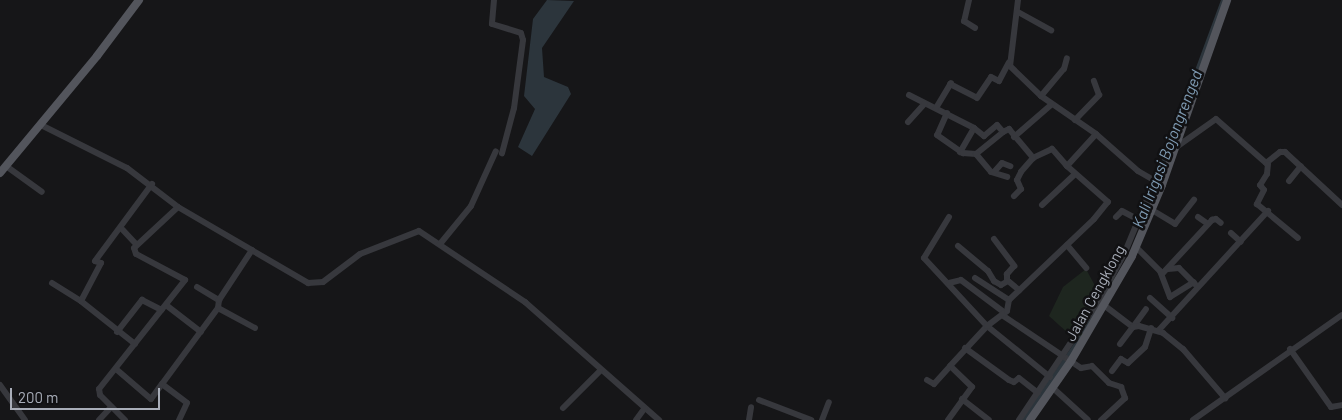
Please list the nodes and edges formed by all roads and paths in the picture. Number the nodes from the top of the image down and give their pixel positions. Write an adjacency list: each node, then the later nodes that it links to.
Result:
1 (138, 0): 20 (main road)
2 (494, 0): 60 (street)
3 (969, 0): 7 (street)
4 (1018, 0): 6 (street)
5 (1227, 0): 25 (main road, Jalan Cengklong)
6 (1018, 12): 8 (street); 10 (street)
7 (974, 28)
8 (1051, 30)
9 (1067, 58): 13 (street)
10 (1009, 62): 13 (street); 16 (street)
11 (1094, 81): 18 (street)
12 (909, 95): 14 (street)
13 (1041, 96): 15 (street)
14 (925, 103): 16 (street); 19 (street)
15 (1052, 104): 18 (street); 24 (street)
16 (936, 108): 17 (street)
17 (947, 113): 21 (street); 26 (street)
18 (1075, 120): 23 (street)
19 (908, 122)
20 (42, 125): 30 (main road); 40 (street)
21 (974, 128): 22 (street); 26 (street)
22 (1003, 132): 24 (street); 27 (street)
23 (1096, 134): 32 (street); 39 (street)
24 (1014, 137): 28 (street)
25 (1175, 148): 29 (street); 39 (main road, Jalan Cengklong)
26 (960, 152): 27 (street)
27 (976, 154): 34 (street)
28 (1033, 158): 32 (street); 42 (street)
29 (1268, 164): 33 (street); 48 (street)
30 (6, 166): 35 (main road); 41 (street)
31 (1010, 166): 34 (street)
32 (1067, 166): 36 (street)
33 (1300, 166): 38 (street); 45 (street)
34 (994, 172): 37 (street)
35 (0, 173)
36 (1075, 174): 44 (street); 62 (street)
37 (1006, 177)
38 (1289, 181)
39 (1158, 183): 47 (main road, Jalan Cengklong); 52 (street)
40 (152, 184): 46 (street); 55 (street)
41 (42, 192)
42 (1014, 196)
43 (1194, 200): 47 (street)
44 (1042, 205)
45 (1342, 205)
46 (178, 207): 61 (street); 65 (street)
47 (1152, 210): 52 (main road, Jalan Cengklong)
48 (1268, 212): 57 (street); 59 (street)
49 (949, 217): 75 (street)
50 (1116, 217): 52 (street)
51 (1198, 217): 54 (street)
52 (1143, 220): 64 (main road, Jalan Cengklong); 66 (street)
53 (1221, 223): 54 (street)
54 (1208, 224): 68 (street)
55 (120, 228): 61 (street); 82 (street)
56 (1231, 233): 59 (street)
57 (1298, 238)
58 (994, 239): 72 (street)
59 (1241, 242): 77 (street)
60 (440, 244): 65 (street); 105 (street)
61 (137, 245): 83 (street)
62 (1067, 245): 67 (street); 78 (street)
63 (958, 246): 72 (street)
64 (1136, 247): 66 (main road, Jalan Cengklong); 69 (street)
65 (252, 250): 80 (street)
66 (1128, 254): 70 (main road, Jalan Cengklong)
67 (1086, 268)
68 (1168, 269): 69 (street); 73 (street)
69 (1162, 274): 73 (street)
70 (1117, 276): 84 (main road, Jalan Cengklong); 102 (street)
71 (974, 278): 81 (street)
72 (1008, 281): 78 (street)
73 (1194, 282): 77 (street)
74 (52, 283): 82 (street)
75 (949, 283): 88 (street); 91 (street)
76 (197, 287): 80 (street)
77 (1200, 288): 90 (street)
78 (1019, 290): 81 (street)
79 (1150, 298): 90 (street)
80 (218, 300): 85 (street)
81 (1008, 300): 88 (street)
82 (81, 301): 96 (street)
83 (166, 304): 87 (street); 97 (street)
84 (1105, 306): 93 (street); 102 (main road, Jalan Cengklong)
85 (218, 308): 92 (street); 97 (street)
86 (1146, 309): 93 (street)
87 (162, 310): 96 (street); 98 (street)
88 (1004, 314): 91 (street); 102 (street)
89 (1342, 315): 101 (street)
90 (1172, 318): 95 (street)
91 (987, 326): 100 (street); 108 (street)
92 (255, 328)
93 (1133, 328): 94 (street); 99 (street)
94 (1151, 328): 95 (street); 106 (street)
95 (1158, 331): 112 (street)
96 (117, 332): 98 (street)
97 (200, 332): 109 (street)
98 (135, 344): 104 (street)
99 (1120, 344)
100 (966, 348): 103 (street); 111 (street)
101 (1290, 349): 112 (street); 116 (street)
102 (1067, 359): 108 (main road, Jalan Cengklong); 135 (street)
103 (950, 366): 107 (street); 113 (street)
104 (116, 368): 109 (street); 117 (street)
105 (600, 370): 119 (street); 120 (street)
106 (1112, 371)
107 (927, 380)
108 (1051, 382): 111 (street); 133 (main road, Jalan Cengklong); 134 (street)
109 (162, 384): 124 (street)
110 (0, 385): 121 (street)
111 (1038, 393): 132 (street)
112 (1225, 398): 136 (street)
113 (962, 399): 130 (street); 131 (street)
114 (759, 400): 128 (street)
115 (829, 402): 129 (street)
116 (1342, 405)
117 (111, 406): 122 (street); 123 (street)
118 (751, 407): 127 (street)
119 (563, 408)
120 (644, 409): 125 (street); 126 (street)
121 (25, 420)
122 (99, 420)
123 (125, 420)
124 (179, 420)
125 (636, 420)
126 (659, 420)
127 (749, 420)
128 (811, 420)
129 (822, 420)
130 (948, 420)
131 (990, 420)
132 (1019, 420)
133 (1030, 420)
134 (1088, 420)
135 (1101, 420)
136 (1193, 420)

